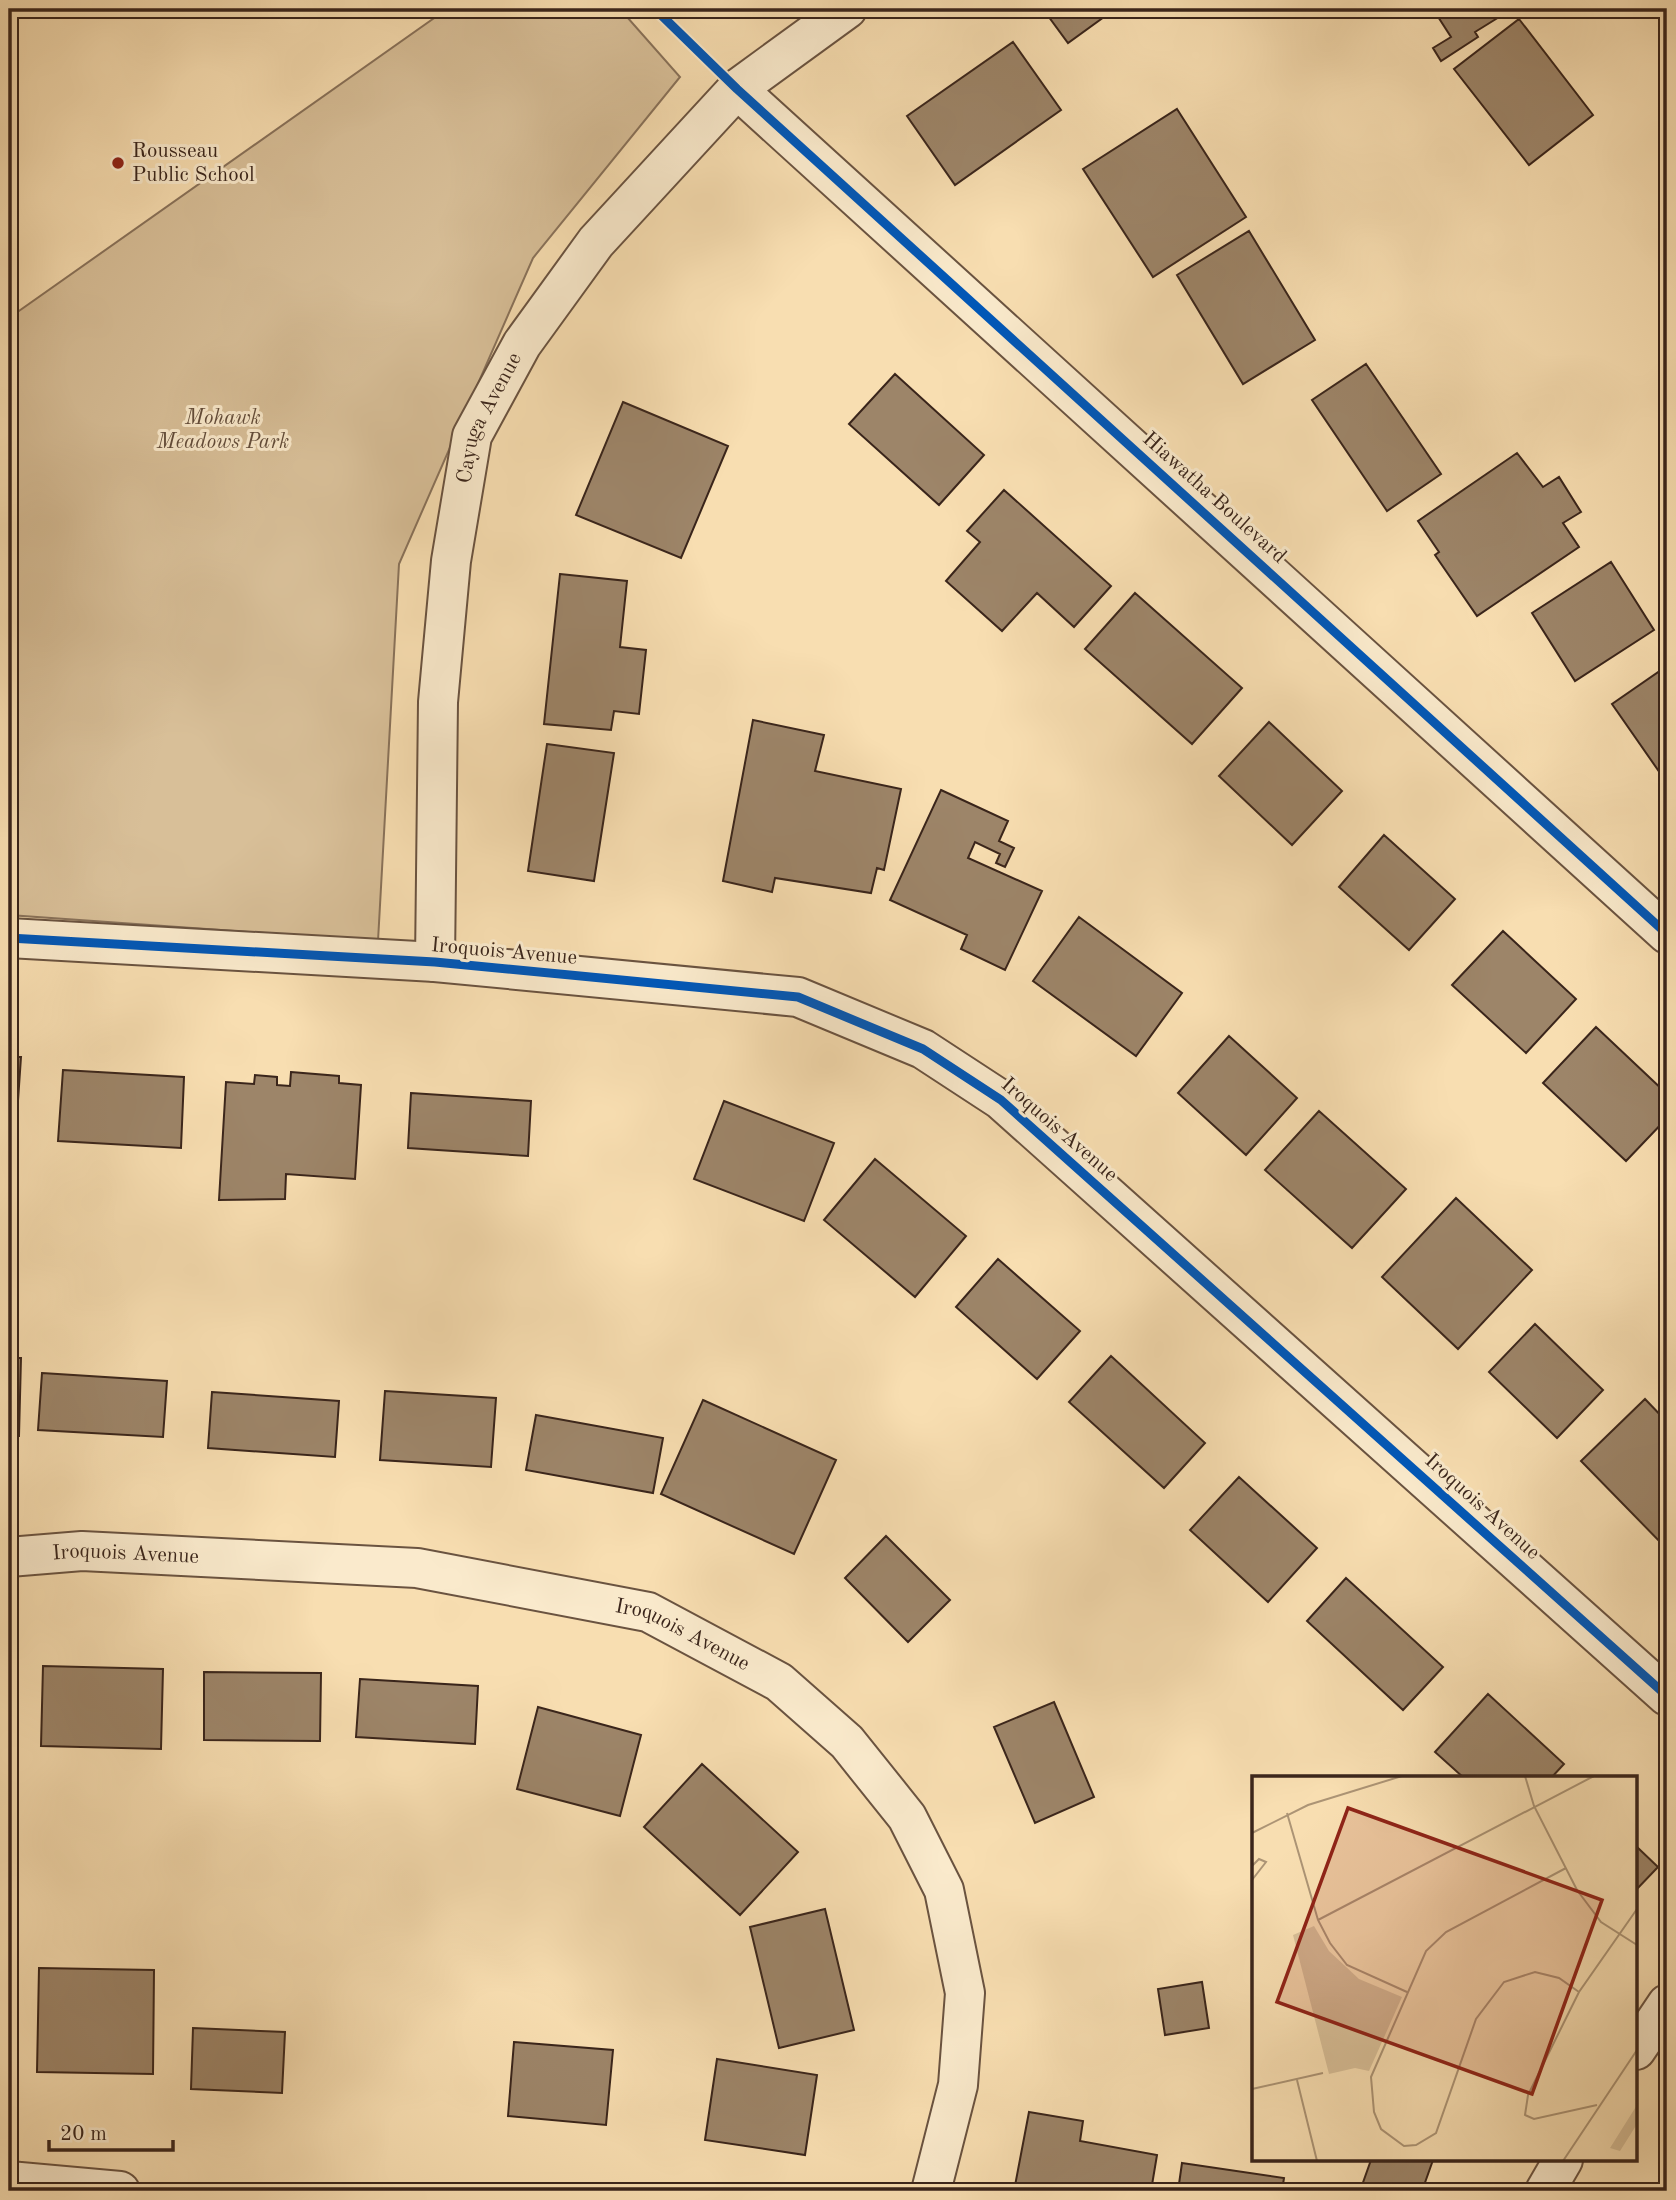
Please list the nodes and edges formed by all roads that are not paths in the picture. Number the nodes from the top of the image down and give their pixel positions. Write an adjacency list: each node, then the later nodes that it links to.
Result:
1 (848, 9): 2 (street, Cayuga Avenue)
2 (737, 89): 3 (street, Hiawatha Boulevard); 5 (street, Cayuga Avenue)
3 (1667, 933)
4 (9, 938): 5 (street, Iroquois Avenue)
5 (435, 962): 7 (street, Iroquois Avenue)
6 (9, 1557): 13 (street, Iroquois Avenue)
7 (1667, 1696)
8 (1667, 2004): 9 (street)
9 (1638, 2047)
10 (1562, 2162): 14 (street)
11 (9, 2181): 12 (street)
12 (120, 2191)
13 (931, 2191)
14 (1545, 2191)

